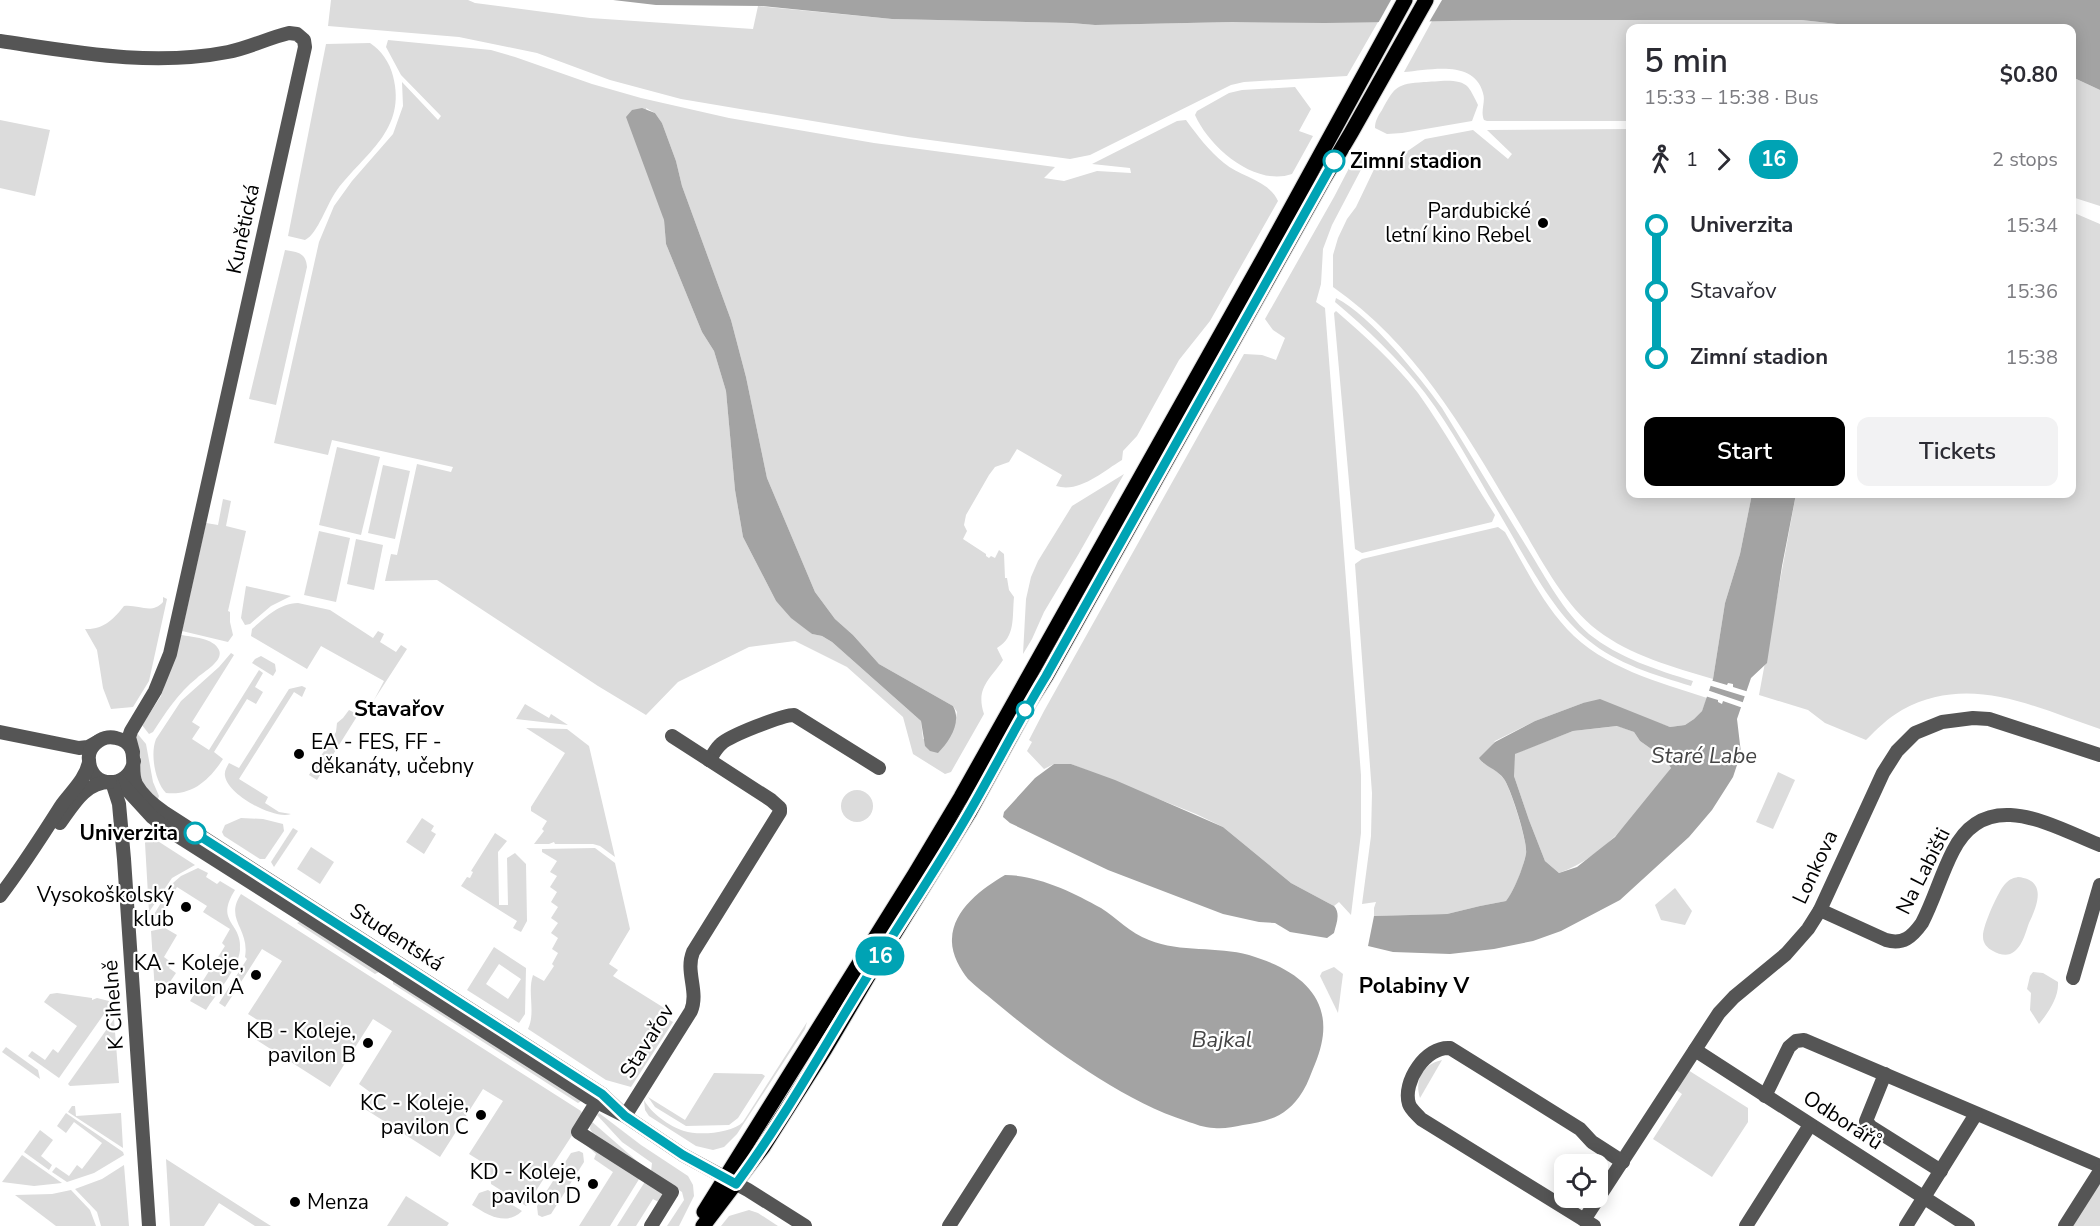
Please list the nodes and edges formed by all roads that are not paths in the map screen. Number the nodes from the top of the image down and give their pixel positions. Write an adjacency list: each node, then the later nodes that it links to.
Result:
1 (1405, 0): 35 (main road)
2 (1426, 0): 35 (main road)
3 (0, 41): 4 (street, Kunětická)
4 (134, 723): 7 (street, Kunětická); 10 (street)
5 (0, 732): 8 (street)
6 (672, 736): 12 (street, Stavařov)
7 (100, 740): 8 (street, Kunětická); 10 (street); 11 (street)
8 (61, 746): 11 (street)
9 (2100, 754): 21 (street, Lonkova)
10 (133, 756): 14 (street); 15 (street)
11 (89, 760): 14 (street); 18 (street)
12 (710, 760): 13 (street); 28 (street, Stavařov)
13 (879, 768)
14 (114, 782): 15 (street, Studentská); 17 (street, K Cihelně); 18 (street)
15 (143, 800): 17 (street); 26 (street, Studentská)
16 (2100, 845): 21 (street, Na Labišti)
17 (124, 859): 38 (street, K Cihelně)
18 (22, 868): 20 (street)
19 (2100, 885): 22 (street)
20 (0, 896)
21 (1820, 910): 23 (street, Lonkova)
22 (2073, 978)
23 (1695, 1050): 25 (street, Odborářů); 31 (street, Lonkova)
24 (1885, 1074): 25 (street); 27 (street); 33 (street)
25 (1765, 1096): 29 (street, Odborářů)
26 (600, 1098): 28 (street, Studentská); 39 (street)
27 (1976, 1113): 32 (street); 33 (street)
28 (625, 1116): 35 (street, Studentská)
29 (1810, 1125): 36 (street, Odborářů); 44 (street)
30 (1010, 1131): 43 (street)
31 (1623, 1162): 37 (street, Lonkova); 37 (street, Lonkova)
32 (2100, 1166)
33 (1941, 1171): 36 (street)
34 (2100, 1172): 47 (street)
35 (730, 1181): 40 (main road); 41 (main road); 42 (street, Studentská)
36 (1924, 1198): 45 (street); 46 (street, Odborářů)
37 (1589, 1223)
38 (149, 1226)
39 (651, 1226)
40 (696, 1226)
41 (703, 1226)
42 (805, 1226)
43 (949, 1226)
44 (1746, 1226)
45 (1906, 1226)
46 (1968, 1226)
47 (2065, 1226)

